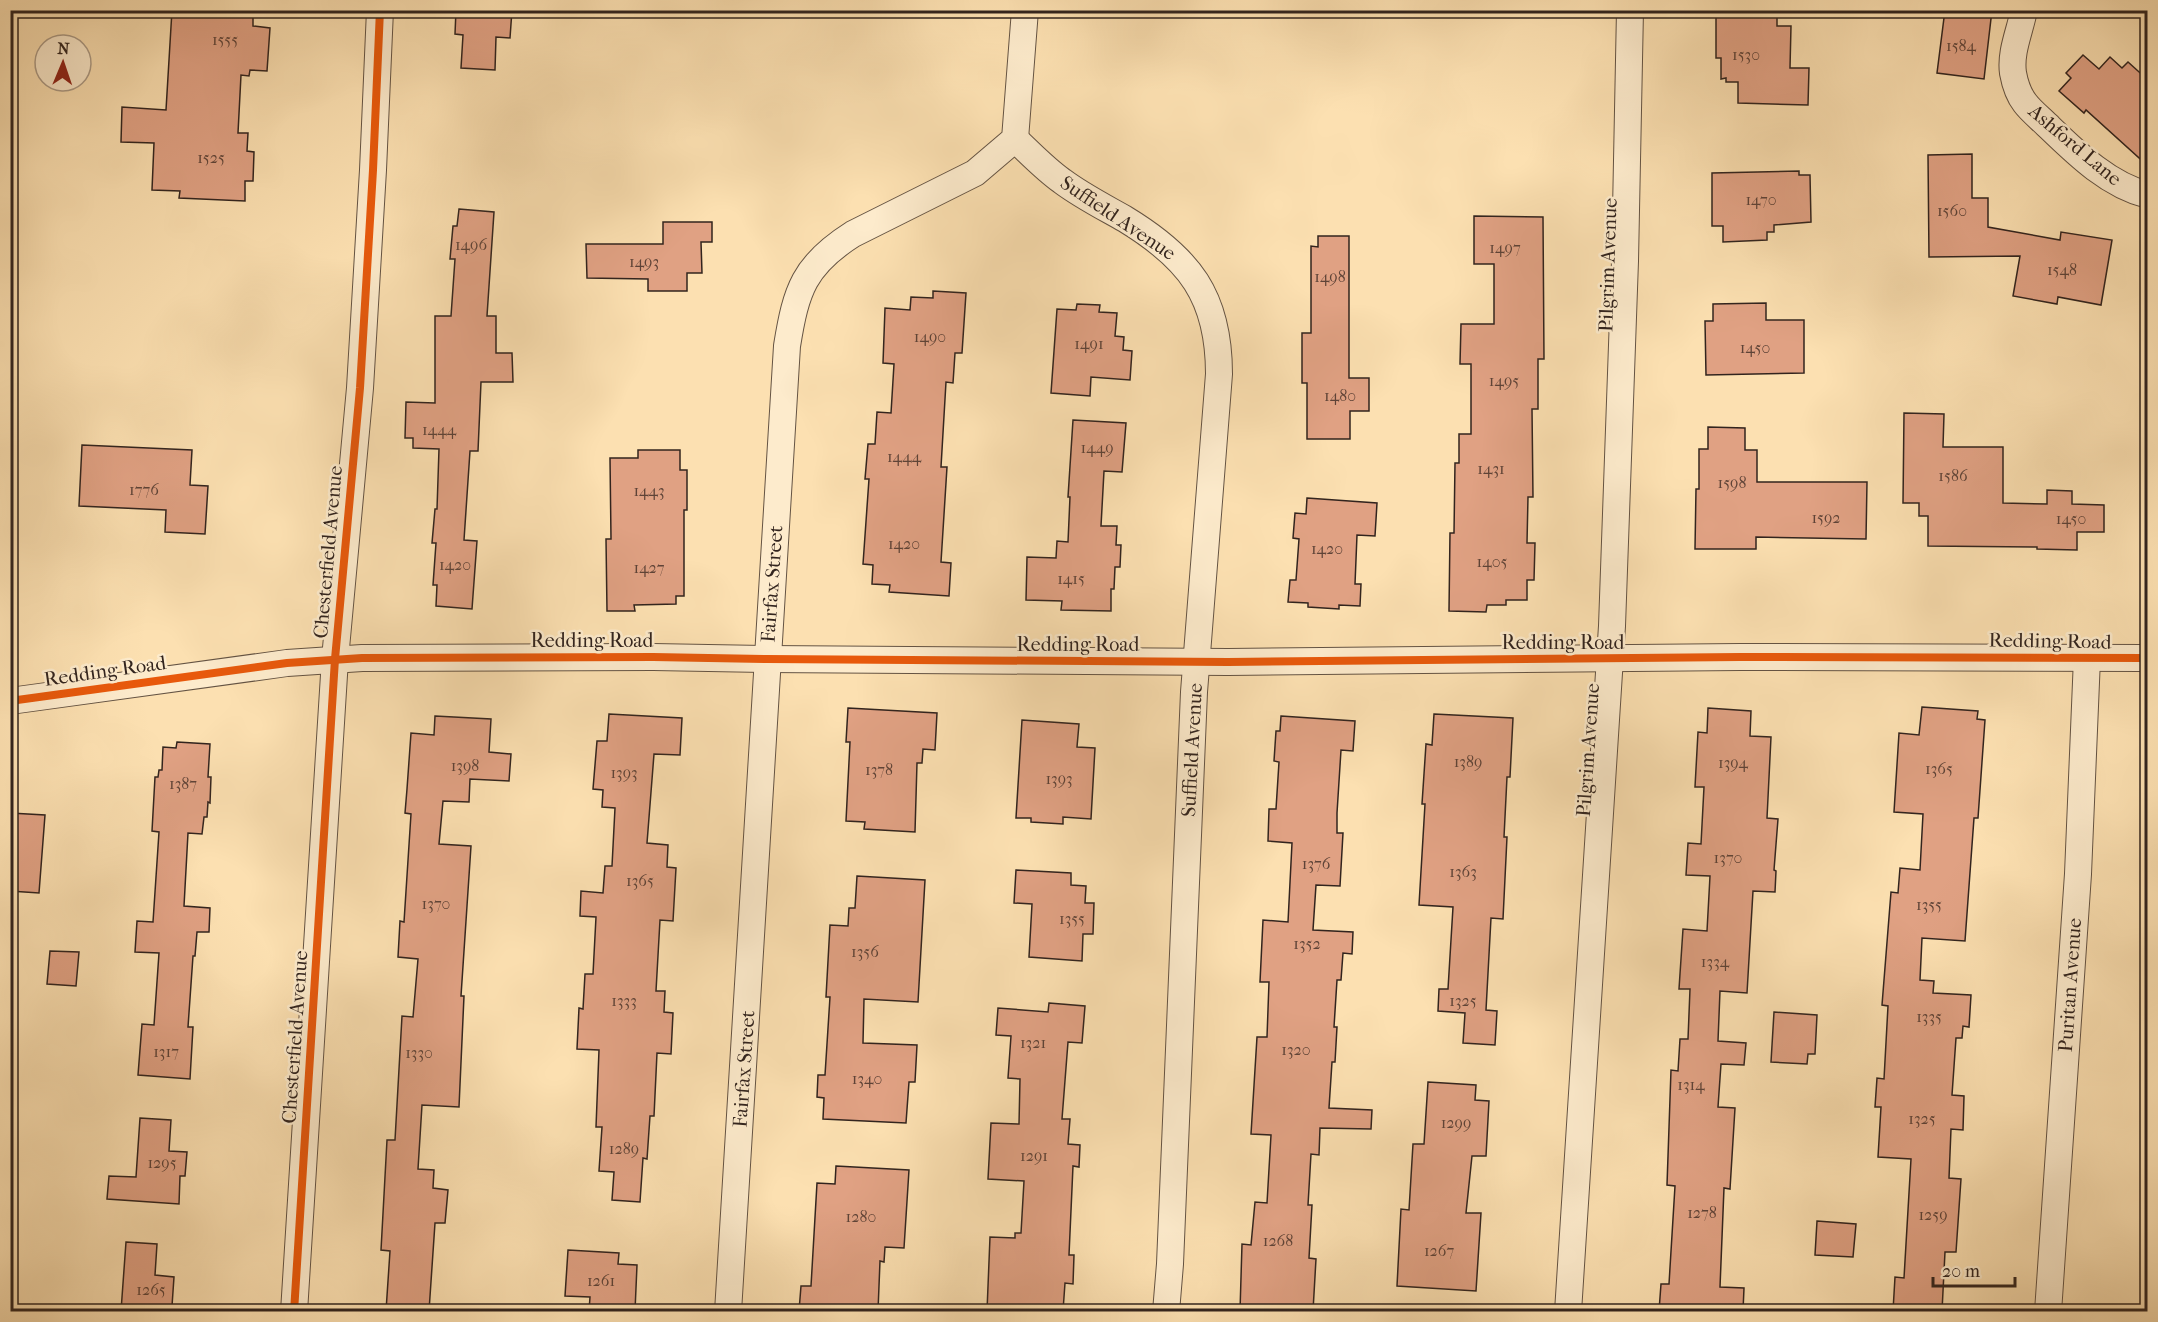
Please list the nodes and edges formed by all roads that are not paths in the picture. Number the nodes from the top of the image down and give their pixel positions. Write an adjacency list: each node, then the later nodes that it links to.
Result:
1 (380, 10): 10 (street, Chesterfield Avenue)
2 (1025, 10): 5 (street)
3 (1630, 10): 7 (street, Pilgrim Avenue)
4 (2024, 10): 6 (street, Ashford Lane)
5 (1015, 139): 11 (street, Fairfax Street); 12 (street, Suffield Avenue)
6 (2148, 195)
7 (1610, 658): 8 (street, Redding Road); 12 (street, Redding Road); 17 (street, Pilgrim Avenue)
8 (2087, 658): 9 (street, Redding Road); 18 (street, Puritan Avenue)
9 (2148, 658)
10 (335, 659): 11 (street, Redding Road); 13 (street, Redding Road); 14 (street, Chesterfield Avenue)
11 (767, 659): 12 (street, Redding Road); 15 (street, Fairfax Street)
12 (1197, 661): 16 (street, Suffield Avenue)
13 (10, 701)
14 (294, 1311)
15 (728, 1311)
16 (1166, 1311)
17 (1568, 1311)
18 (2048, 1311)

